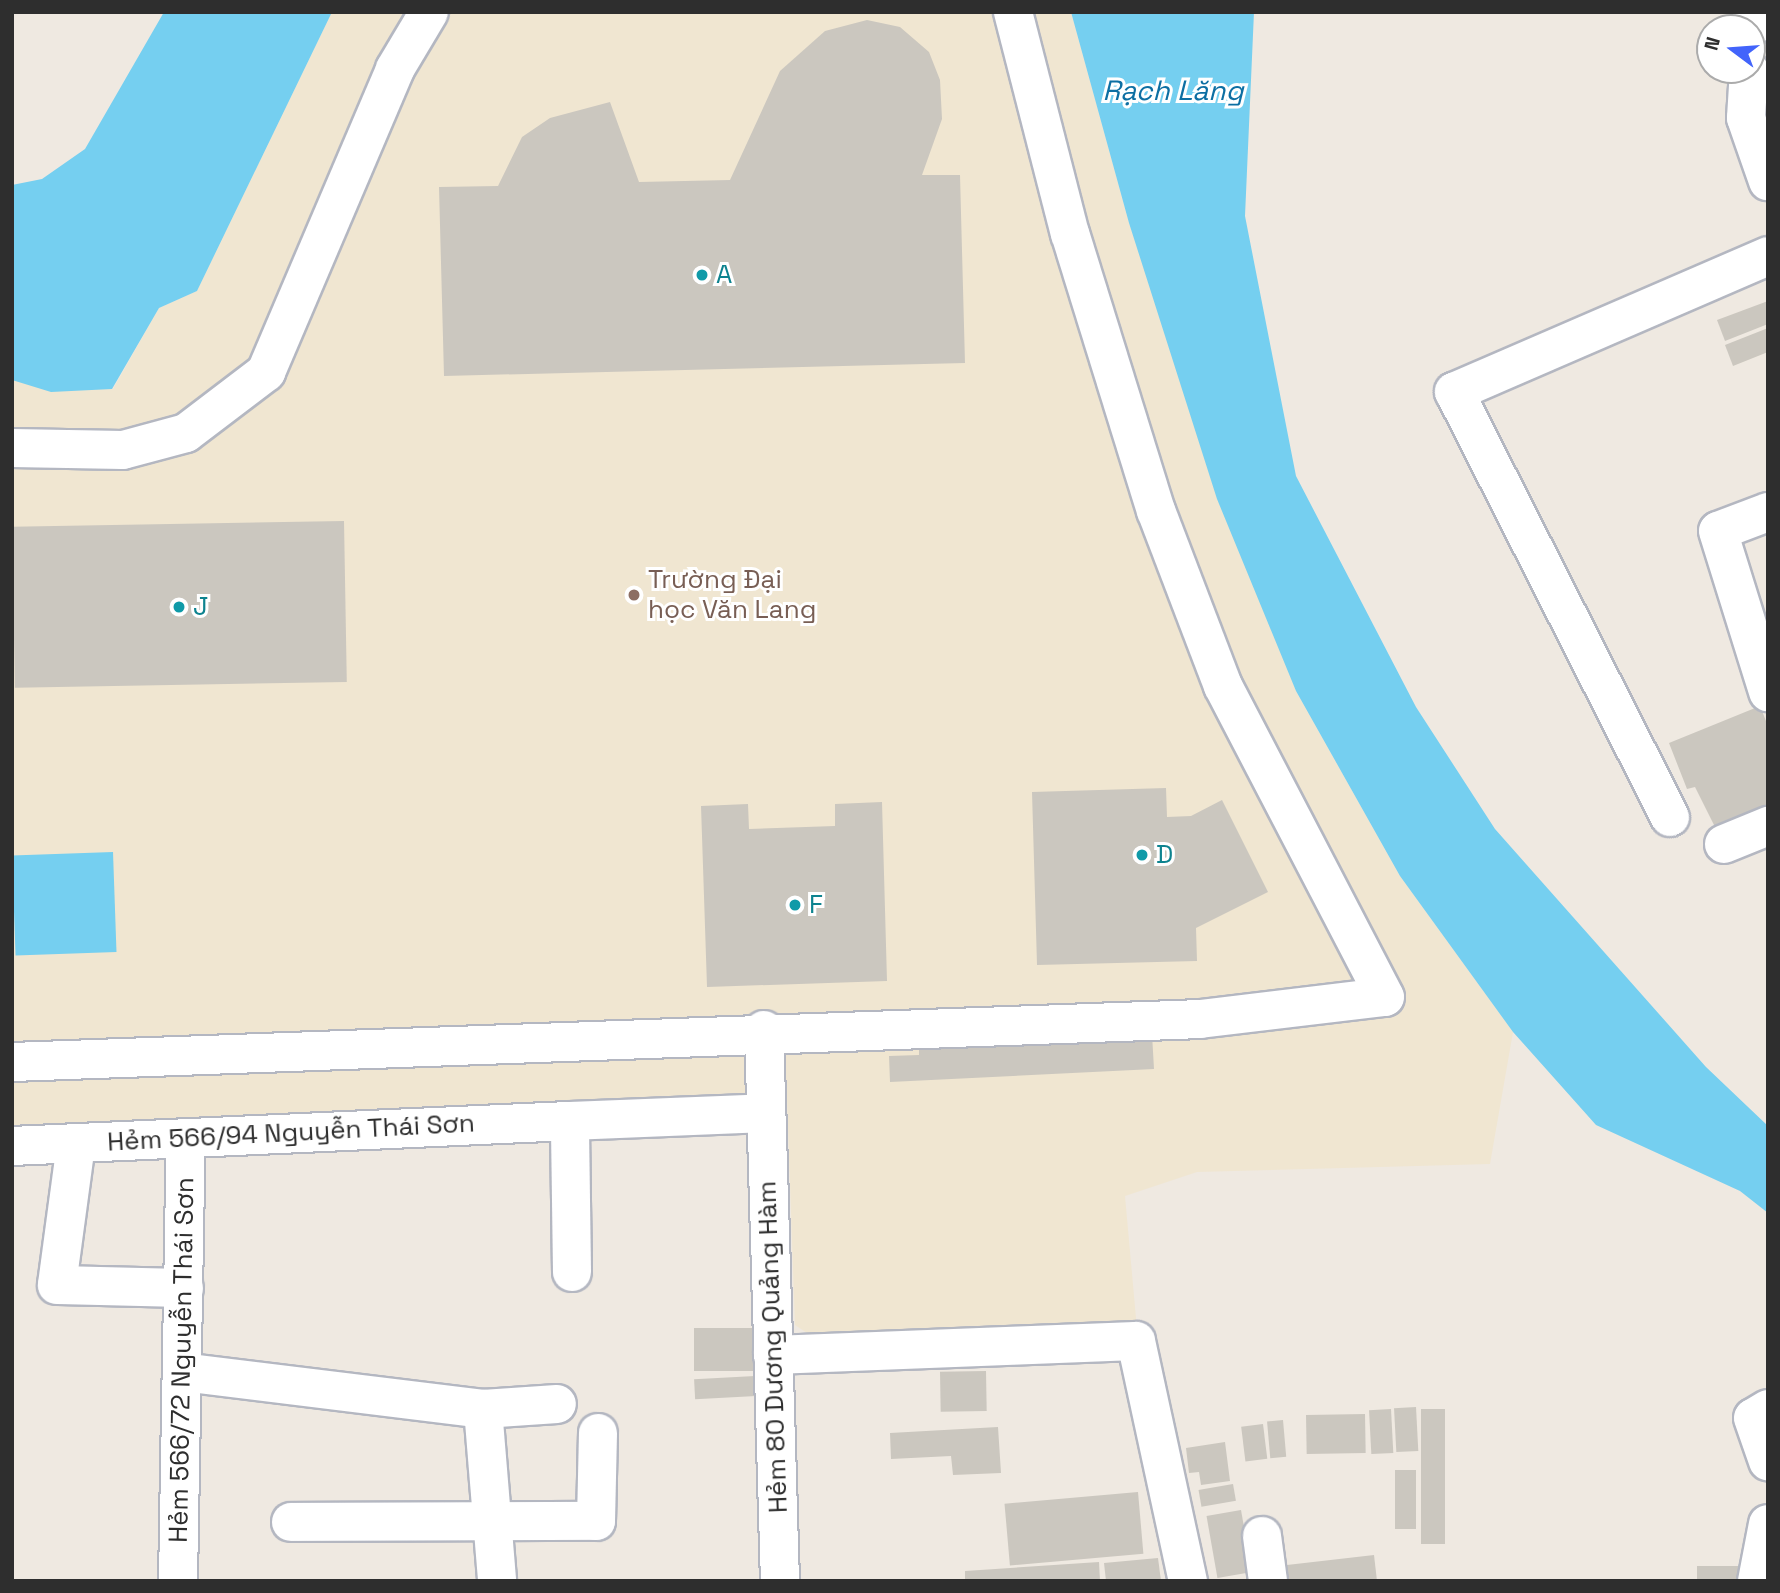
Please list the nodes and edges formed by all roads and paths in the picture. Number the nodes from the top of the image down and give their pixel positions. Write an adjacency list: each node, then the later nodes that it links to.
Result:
1 (429, 12): 6 (street)
2 (1013, 12): 12 (street)
3 (1748, 84): 4 (street)
4 (1768, 181)
5 (1768, 256): 9 (street)
6 (12, 448)
7 (1768, 512): 8 (street)
8 (1768, 692)
9 (1670, 817)
10 (1768, 825): 11 (street)
11 (1724, 844)
12 (764, 1030): 13 (street); 14 (street, Hẻm 80 Dương Quảng Hàm)
13 (12, 1062)
14 (766, 1113): 15 (street, Hẻm 566/94 Nguyễn Thái Sơn); 21 (street, Hẻm 80 Dương Quảng Hàm)
15 (570, 1121): 16 (street, Hẻm 566/94 Nguyễn Thái Sơn); 19 (street)
16 (186, 1139): 17 (street, Hẻm 566/94 Nguyễn Thái Sơn); 20 (street, Hẻm 566/72 Nguyễn Thái Sơn)
17 (76, 1143): 18 (street, Hẻm 566/94 Nguyễn Thái Sơn); 20 (street)
18 (12, 1146)
19 (572, 1272)
20 (184, 1288): 22 (street, Hẻm 566/72 Nguyễn Thái Sơn)
21 (773, 1355): 34 (street, Hẻm 80 Dương Quảng Hàm); 35 (street)
22 (182, 1372): 24 (street); 32 (street, Hẻm 566/72 Nguyễn Thái Sơn)
23 (557, 1404): 24 (street)
24 (483, 1409): 28 (street)
25 (1760, 1414): 27 (street)
26 (598, 1433): 28 (street)
27 (1768, 1461)
28 (492, 1519): 29 (street); 33 (street)
29 (291, 1522)
30 (1768, 1524): 37 (street)
31 (1262, 1536): 36 (street)
32 (178, 1581)
33 (497, 1581)
34 (780, 1581)
35 (1188, 1581)
36 (1268, 1581)
37 (1757, 1581)

